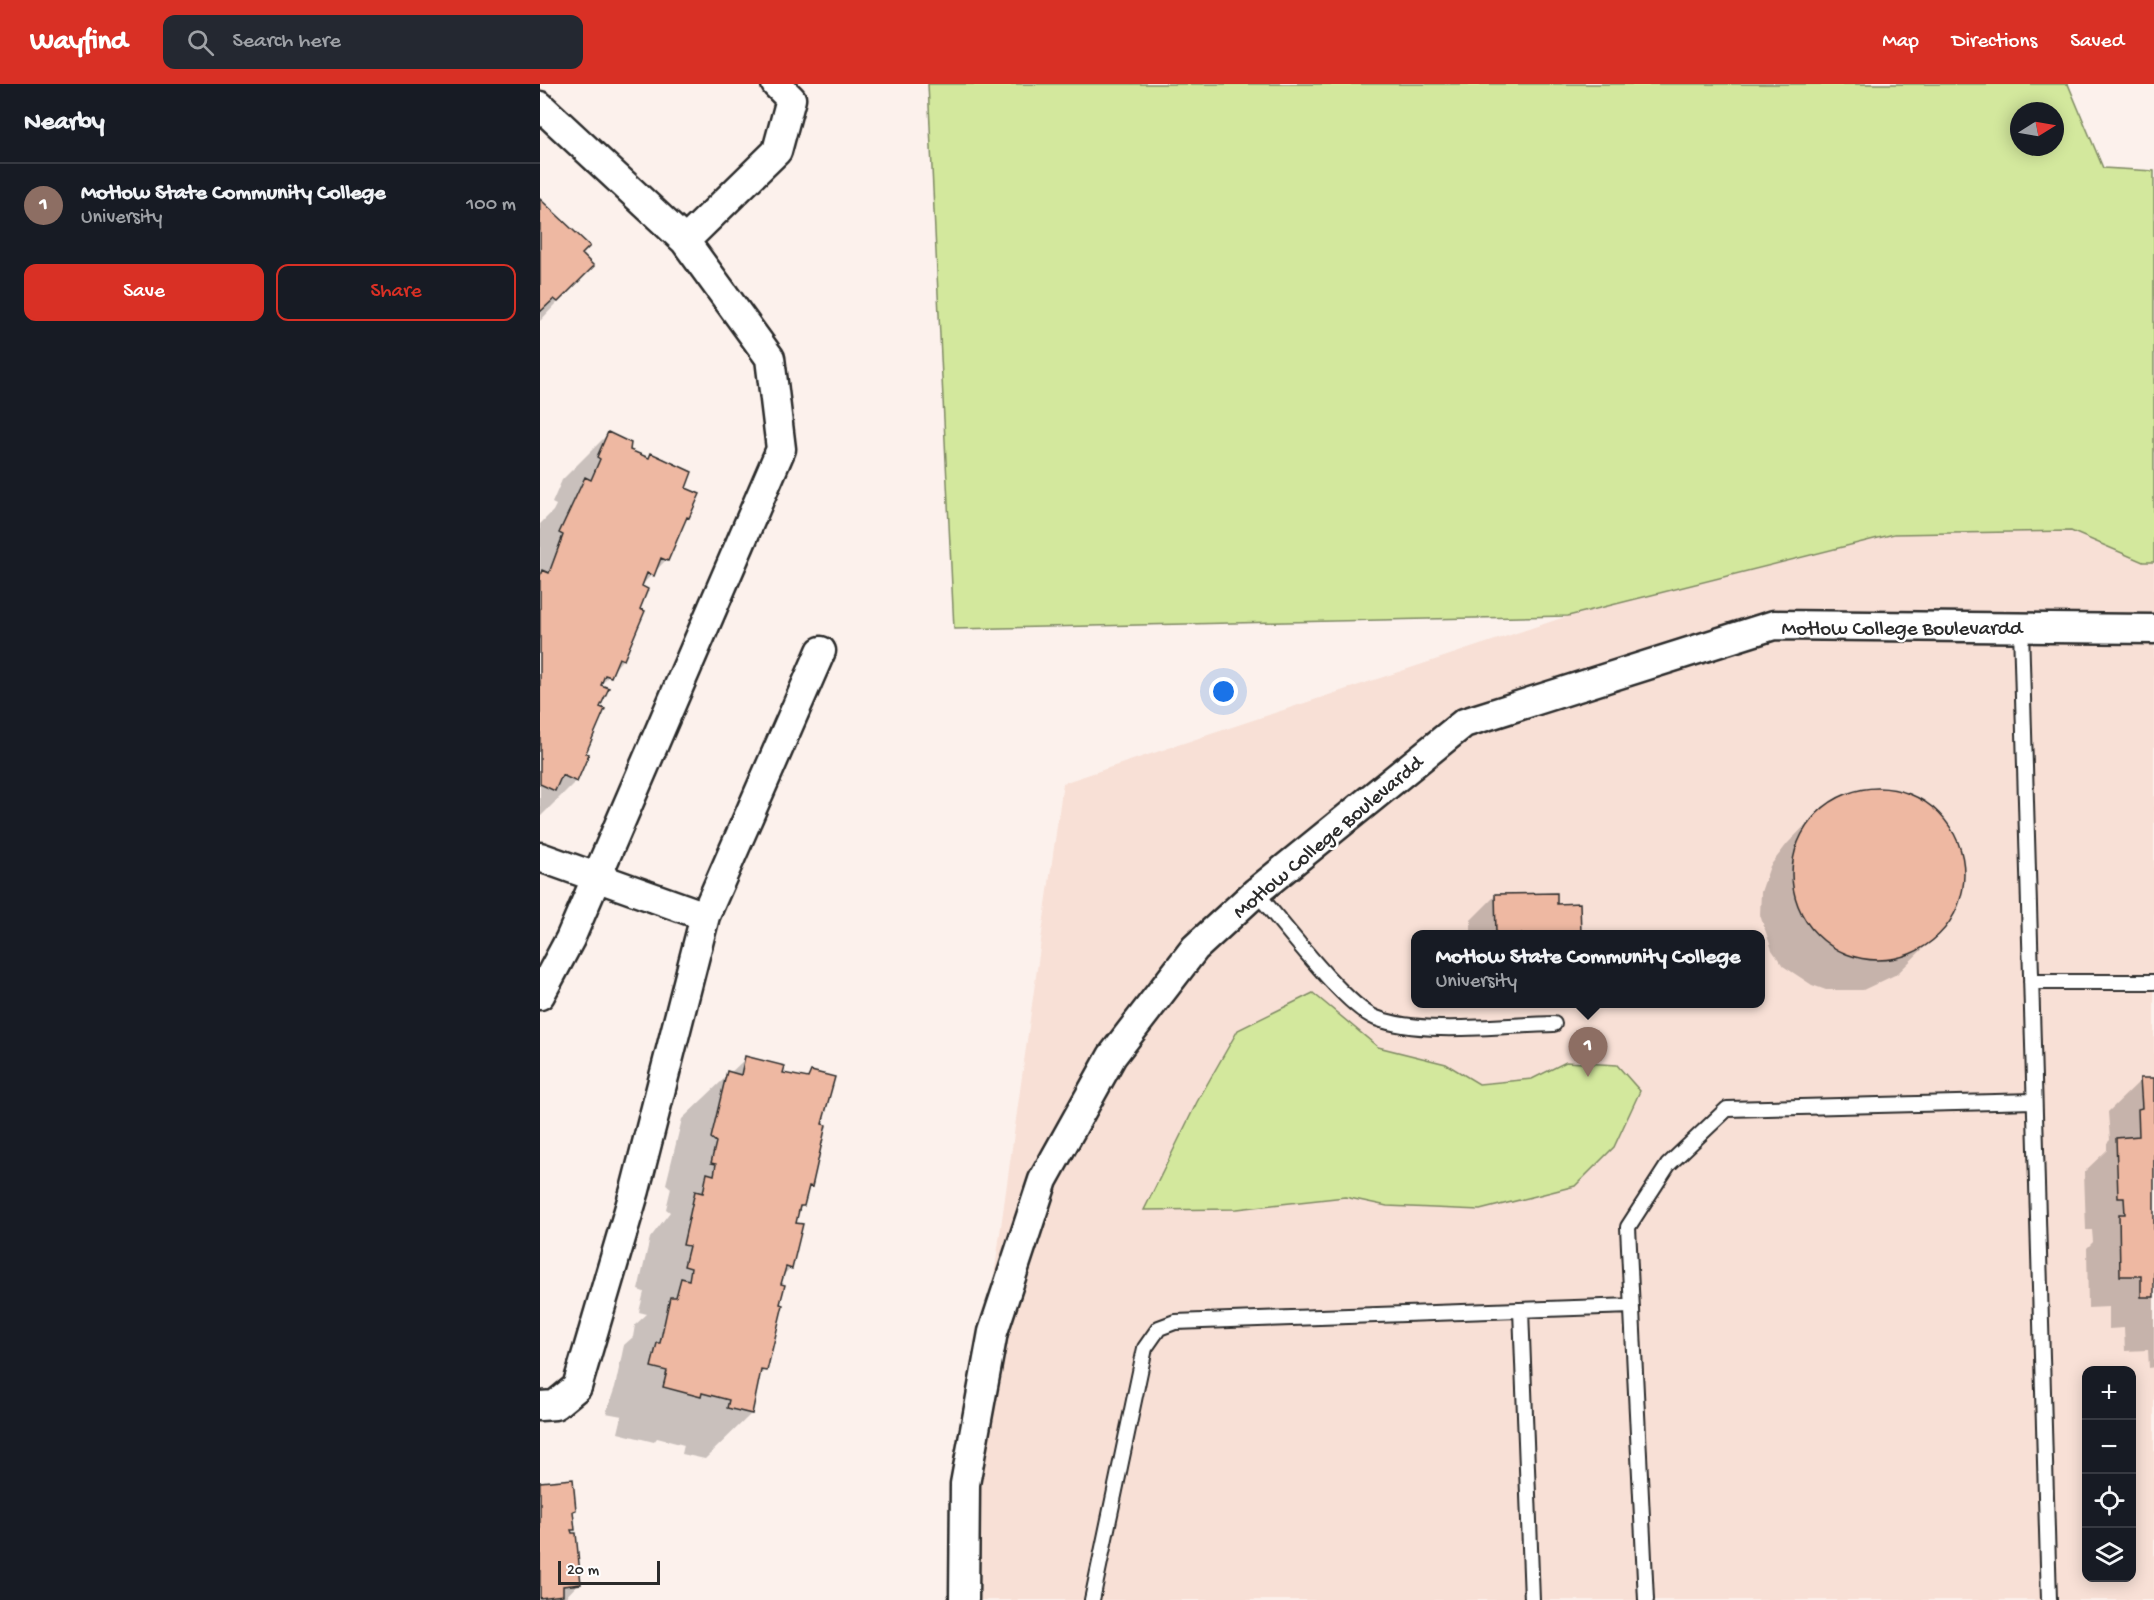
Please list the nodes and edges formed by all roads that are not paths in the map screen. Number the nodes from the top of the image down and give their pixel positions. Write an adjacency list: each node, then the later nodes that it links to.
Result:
1 (776, 84): 3 (street)
2 (540, 106): 3 (street)
3 (685, 241): 8 (street)
4 (2021, 628): 5 (street, Motlow College Boulevardd); 9 (street, Motlow College Boulevardd); 11 (lane)
5 (2154, 629)
6 (821, 651): 10 (street)
7 (540, 857): 8 (street)
8 (596, 878): 10 (street); 13 (street)
9 (1256, 892): 14 (lane); 19 (street, Motlow College Boulevardd)
10 (705, 916): 18 (street)
11 (2031, 982): 12 (lane); 15 (lane)
12 (2154, 982)
13 (540, 994)
14 (1554, 1024)
15 (2034, 1101): 16 (lane); 23 (lane)
16 (1632, 1306): 17 (lane); 22 (lane)
17 (1521, 1310): 20 (lane); 21 (lane)
18 (540, 1406)
19 (964, 1600)
20 (1092, 1600)
21 (1532, 1600)
22 (1646, 1600)
23 (2049, 1600)

